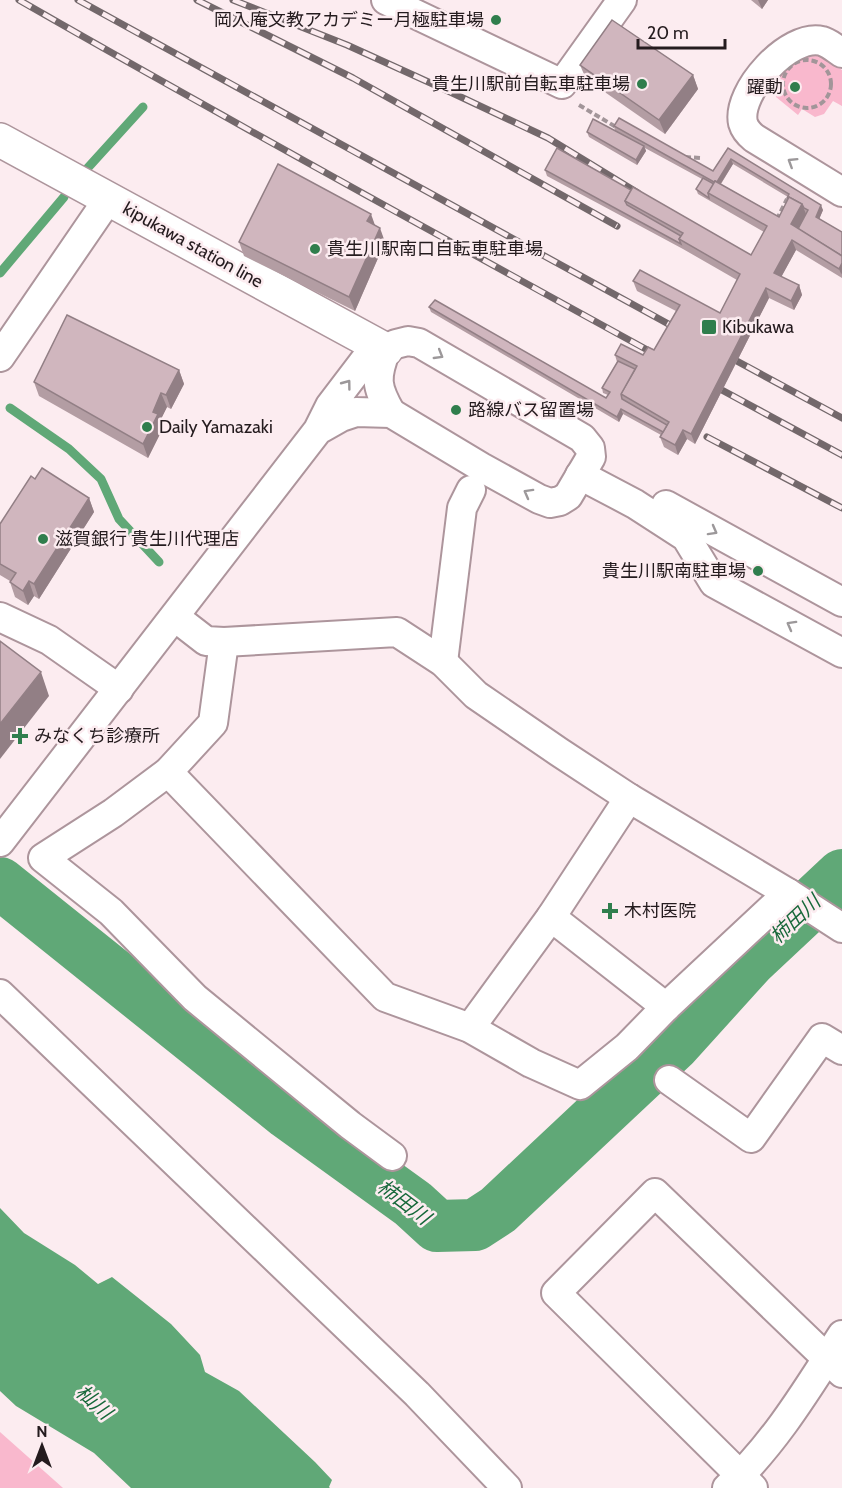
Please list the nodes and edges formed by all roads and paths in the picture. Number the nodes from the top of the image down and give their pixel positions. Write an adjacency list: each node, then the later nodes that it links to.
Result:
1 (386, 0): 4 (street)
2 (622, 0): 4 (street)
3 (829, 58): 3 (path); 9 (street, one-way to 3)
4 (562, 84): 5 (path)
5 (618, 128)
6 (0, 140): 10 (main road, kipukawa station line)
7 (678, 156): 8 (path)
8 (700, 158)
9 (842, 192)
10 (109, 198): 13 (main road, kipukawa station line); 14 (street)
11 (787, 199): 12 (path)
12 (784, 222)
13 (386, 350): 15 (street); 16 (street, one-way to 13); 17 (street, one-way to 17)
14 (0, 357)
15 (391, 413): 16 (street); 17 (street, one-way to 15)
16 (318, 430): 21 (street)
17 (584, 469): 19 (street, one-way to 19); 23 (street, one-way to 17)
18 (471, 490): 24 (street)
19 (842, 602)
20 (0, 617): 25 (street)
21 (175, 617): 22 (street); 25 (street)
22 (224, 642): 24 (street); 26 (street)
23 (842, 653)
24 (443, 662): 27 (street)
25 (119, 689): 28 (street)
26 (168, 772): 33 (street); 36 (street)
27 (629, 798): 29 (street); 30 (street)
28 (4, 838)
29 (814, 909): 32 (street)
30 (551, 917): 32 (street); 33 (street)
31 (0, 994): 39 (street)
32 (666, 1006): 33 (street)
33 (470, 1028)
34 (842, 1050): 35 (street)
35 (669, 1080)
36 (392, 1155)
37 (837, 1355): 38 (street); 38 (street)
38 (740, 1484)
39 (507, 1488)

